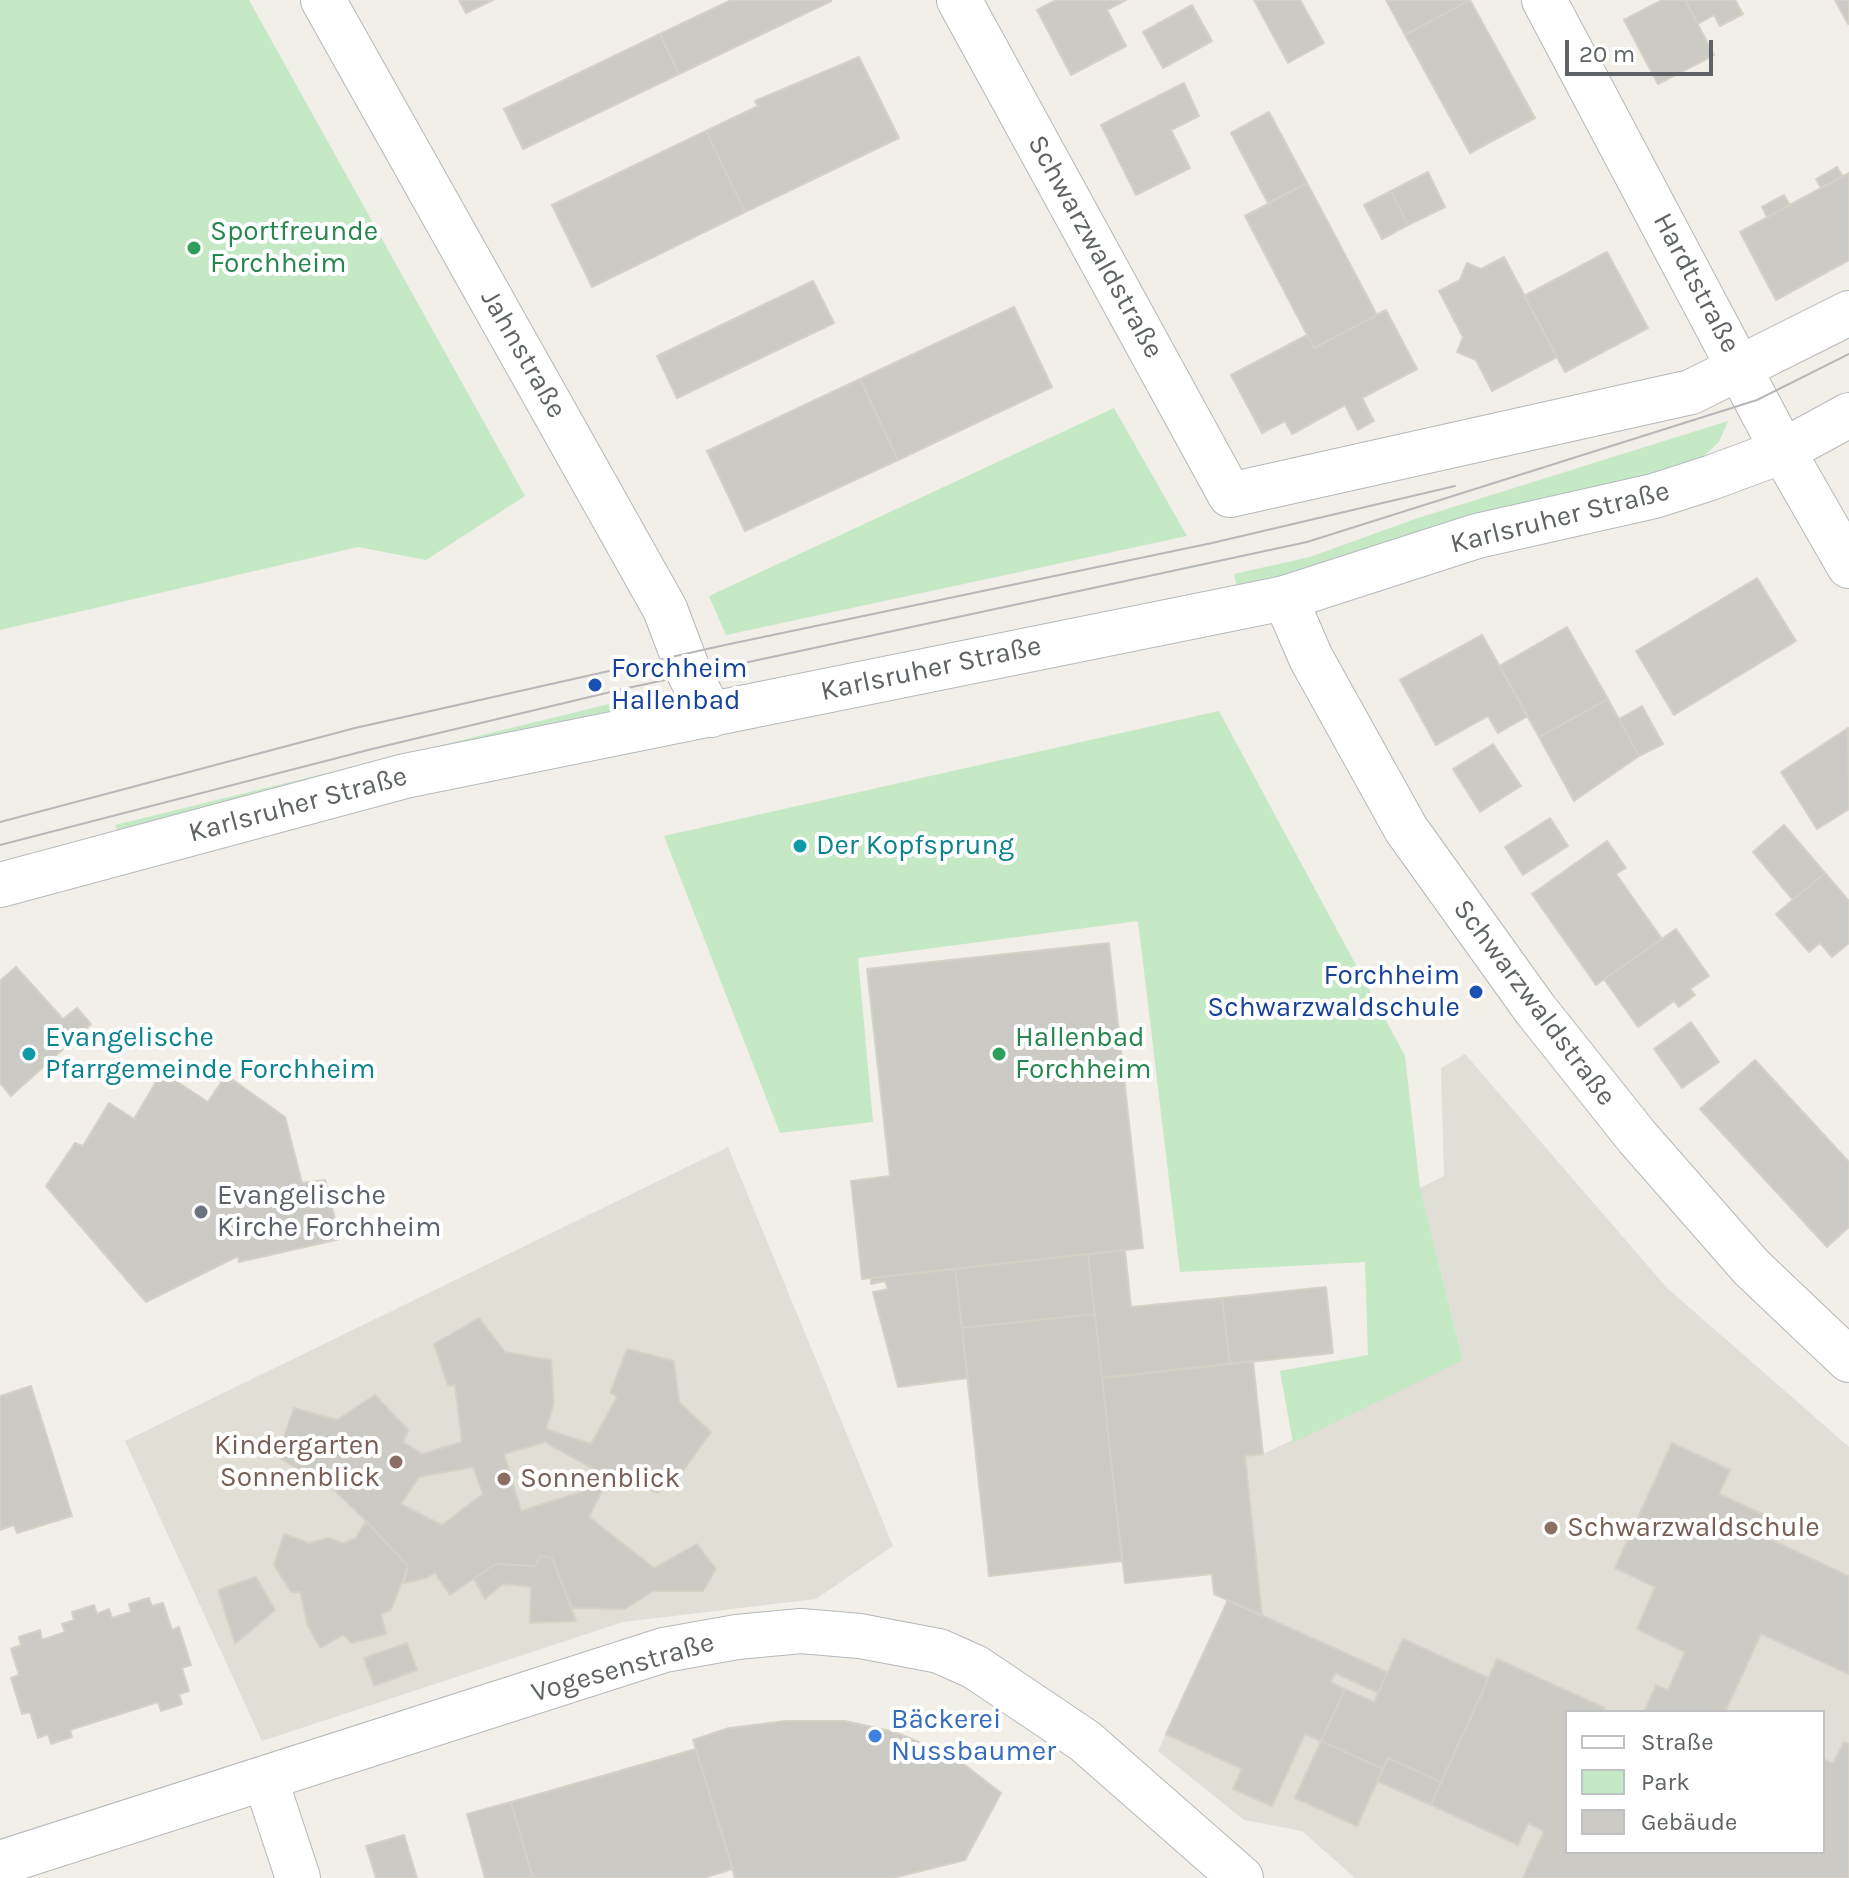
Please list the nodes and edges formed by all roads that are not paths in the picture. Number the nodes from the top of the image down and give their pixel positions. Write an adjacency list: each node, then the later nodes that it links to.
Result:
1 (323, 0): 10 (street, Jahnstraße)
2 (959, 0): 5 (street, Schwarzwaldstraße)
3 (1544, 0): 5 (street, Hardtstraße)
4 (1849, 313): 5 (street)
5 (1742, 367): 7 (street, Hardtstraße)
6 (1849, 415): 7 (street, Karlsruher Straße)
7 (1783, 451): 8 (street, Hardtstraße); 9 (street, Karlsruher Straße)
8 (1849, 566)
9 (1285, 598): 10 (street, Karlsruher Straße); 12 (street, Schwarzwaldstraße)
10 (711, 715): 11 (street, Karlsruher Straße)
11 (0, 885)
12 (1849, 1360)
13 (265, 1778): 14 (street, Vogesenstraße); 15 (street); 16 (street, Vogesenstraße)
14 (0, 1863)
15 (298, 1878)
16 (1241, 1878)

